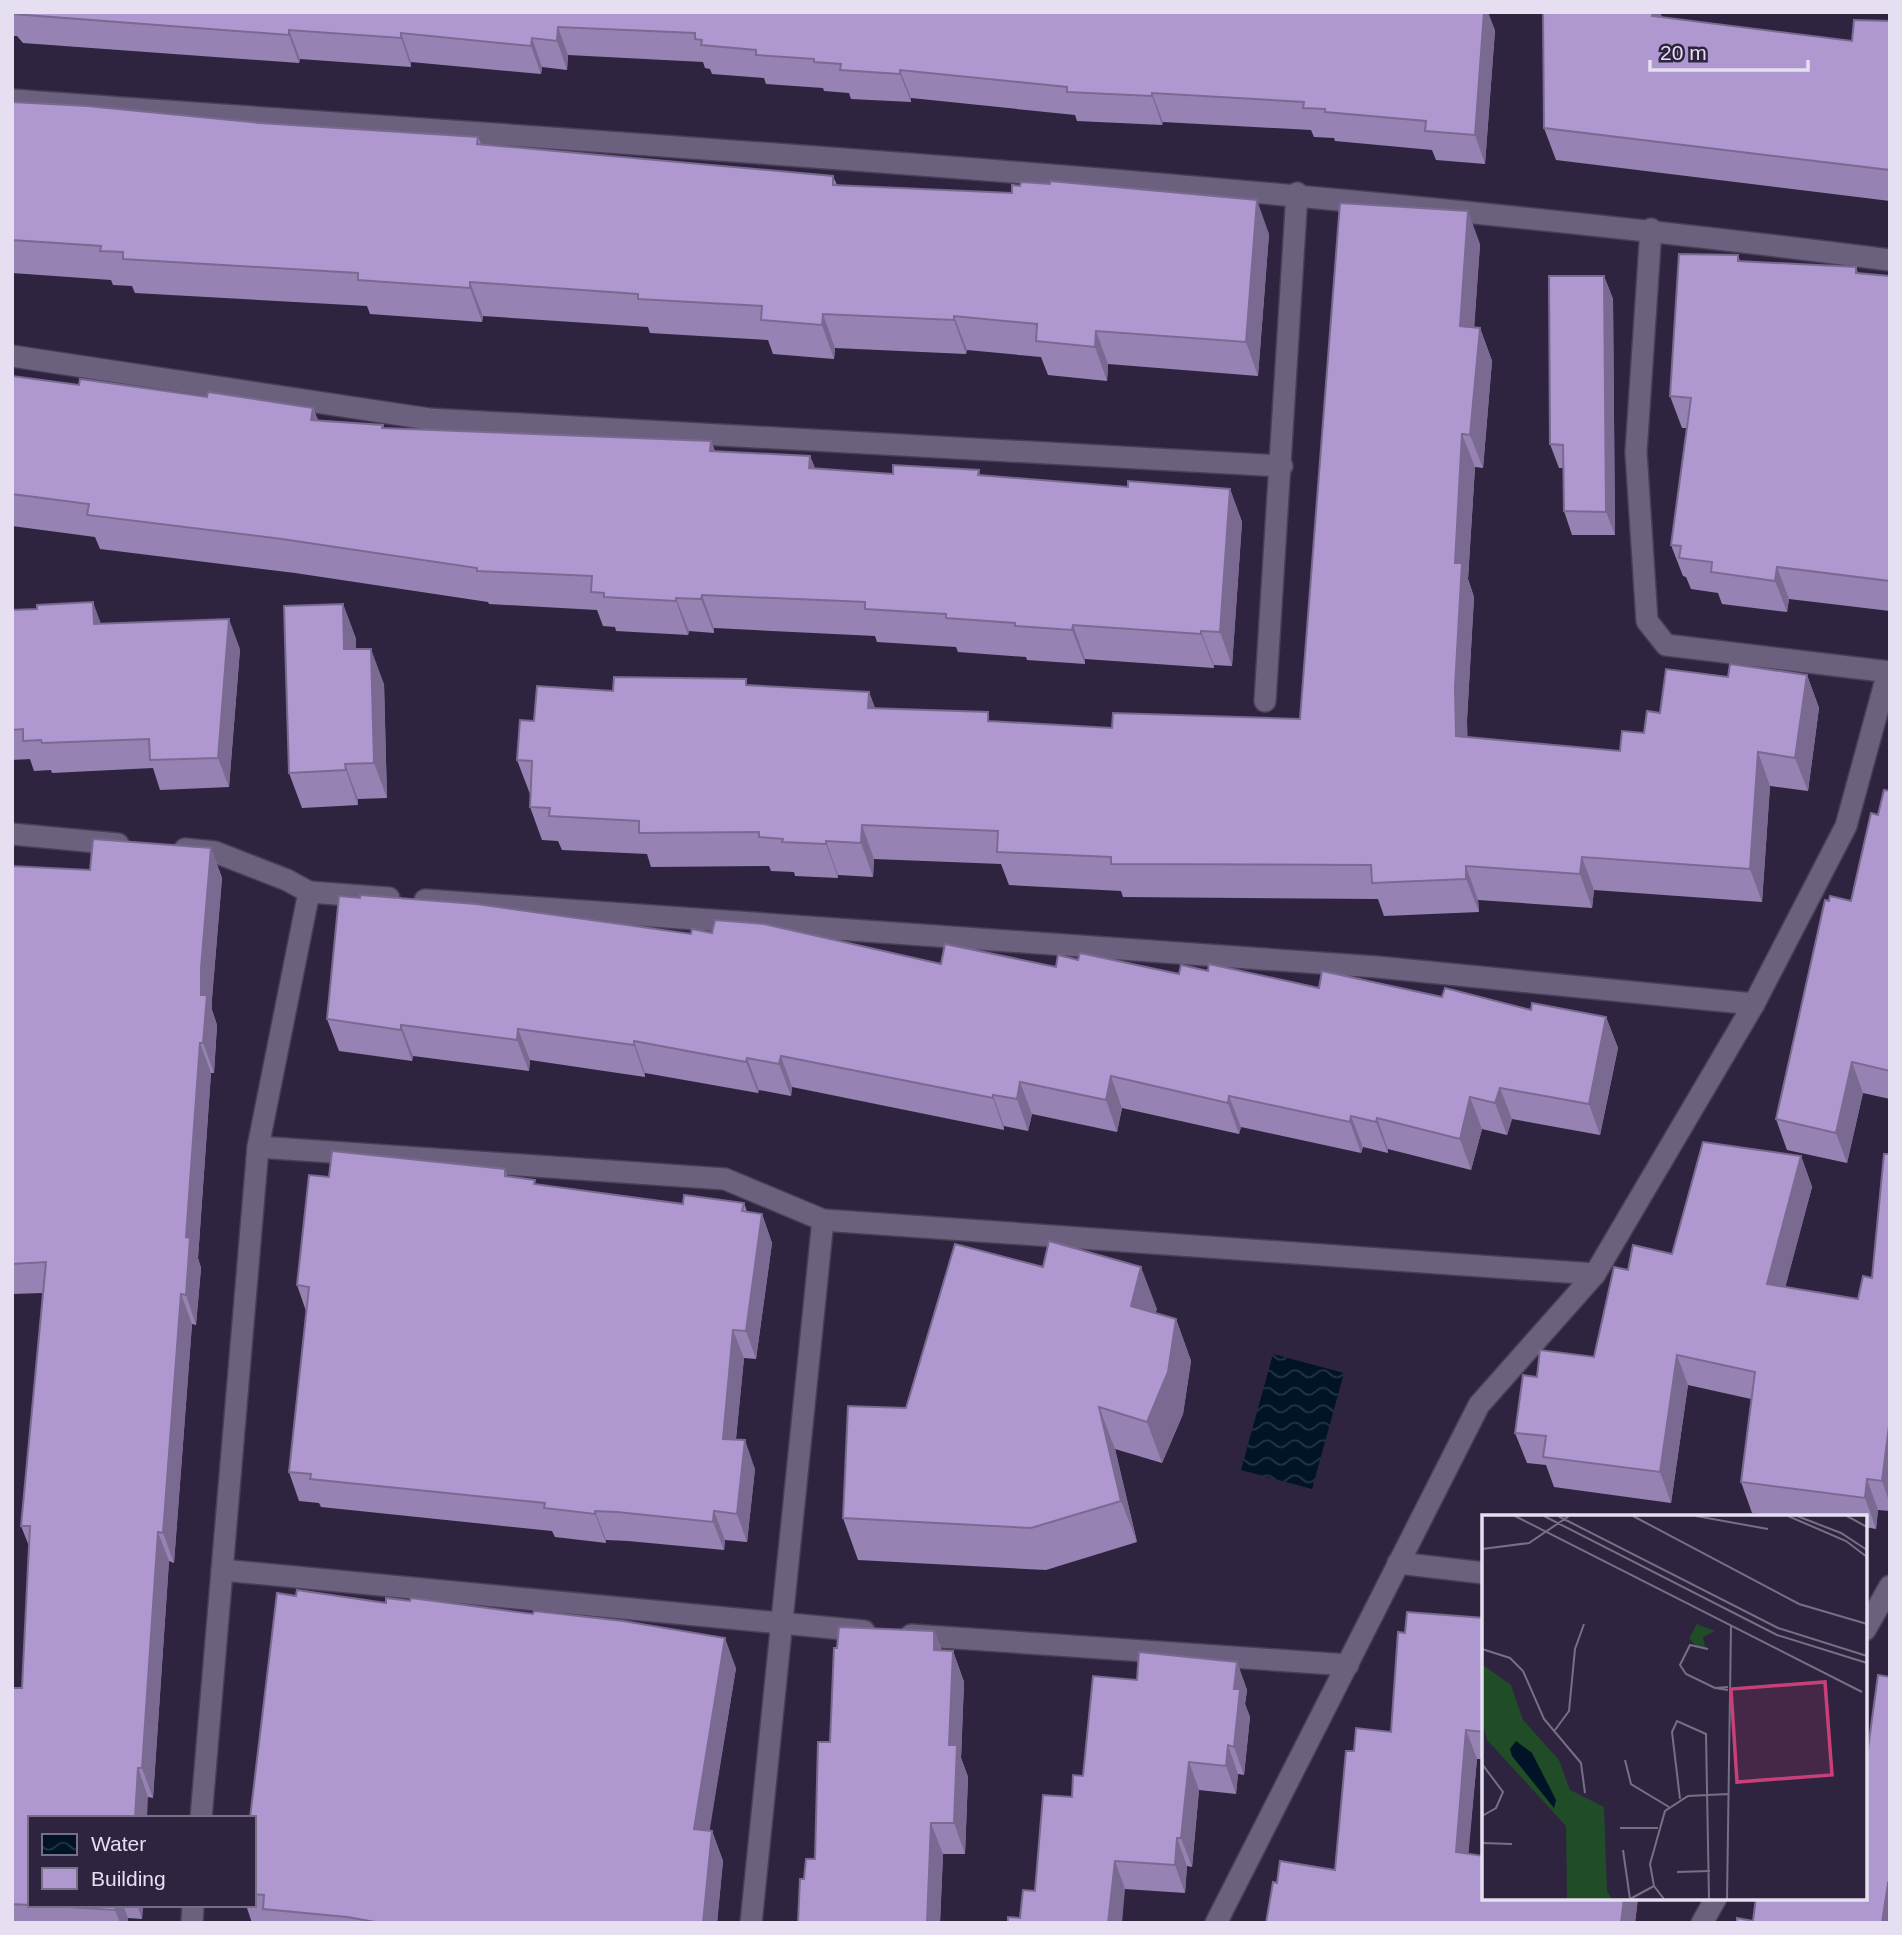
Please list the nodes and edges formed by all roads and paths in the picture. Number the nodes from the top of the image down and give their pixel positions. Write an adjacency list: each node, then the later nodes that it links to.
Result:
1 (12, 100): 2 (lane)
2 (1297, 194): 3 (lane); 6 (lane)
3 (1651, 229): 4 (lane); 7 (lane)
4 (1890, 260)
5 (12, 356): 6 (lane)
6 (1282, 467): 8 (lane)
7 (1889, 672): 13 (lane)
8 (1265, 701)
9 (12, 834): 10 (lane)
10 (134, 845)
11 (161, 847): 12 (lane)
12 (309, 892): 13 (lane); 14 (lane)
13 (1754, 1004): 16 (lane)
14 (258, 1147): 15 (lane); 18 (lane)
15 (823, 1220): 16 (lane); 22 (lane)
16 (1595, 1274): 17 (lane)
17 (1398, 1563): 19 (lane); 23 (lane)
18 (222, 1570): 22 (lane); 24 (lane)
19 (1482, 1573)
20 (1890, 1586): 21 (lane)
21 (1873, 1621)
22 (781, 1626): 23 (lane); 26 (lane)
23 (1348, 1665): 27 (lane)
24 (201, 1816)
25 (1715, 1900): 28 (lane)
26 (751, 1923)
27 (1216, 1923)
28 (1702, 1923)

